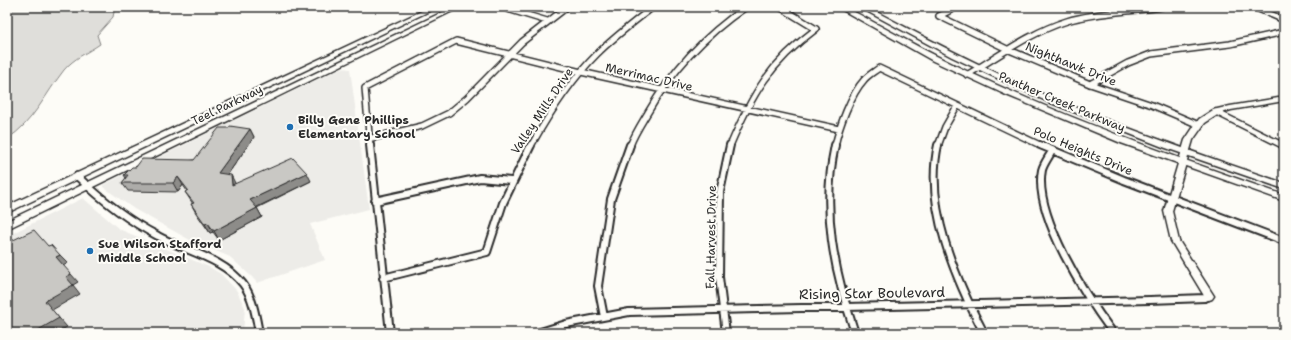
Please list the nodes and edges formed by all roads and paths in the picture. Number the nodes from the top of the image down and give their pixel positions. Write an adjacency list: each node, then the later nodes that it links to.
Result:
1 (435, 7): 21 (main road, Teel Parkway)
2 (458, 7): 22 (main road, Teel Parkway)
3 (501, 7): 14 (street)
4 (567, 7): 14 (street)
5 (653, 7): 19 (street, Valley Mills Drive)
6 (746, 7): 24 (street)
7 (780, 7): 27 (street, Fall Harvest Drive)
8 (840, 7): 20 (main road, Panther Creek Parkway)
9 (862, 7): 18 (main road, Panther Creek Parkway)
10 (957, 7): 16 (street, Nighthawk Drive)
11 (1161, 7): 16 (street)
12 (1254, 7): 13 (street)
13 (1284, 20)
14 (547, 21): 17 (street)
15 (1284, 32): 23 (street)
16 (1007, 49): 18 (street); 23 (street, Nighthawk Drive)
17 (508, 54): 19 (street, Merrimac Drive); 31 (street); 31 (street, Merrimac Drive)
18 (979, 68): 20 (street); 34 (main road, Panther Creek Parkway)
19 (581, 72): 24 (street, Merrimac Drive); 37 (street, Valley Mills Drive)
20 (967, 75): 35 (main road, Panther Creek Parkway)
21 (289, 76): 22 (main road); 36 (main road, Teel Parkway)
22 (301, 83): 38 (main road, Teel Parkway)
23 (1090, 84): 29 (street, Nighthawk Drive)
24 (661, 89): 27 (street, Merrimac Drive); 52 (street)
25 (1284, 99): 28 (street)
26 (957, 106): 30 (street, Polo Heights Drive); 33 (street, Polo Heights Drive); 49 (street)
27 (746, 108): 30 (street, Merrimac Drive); 51 (street, Fall Harvest Drive)
28 (1216, 112): 29 (street); 32 (street)
29 (1199, 125): 34 (street)
30 (839, 129): 50 (street)
31 (368, 139): 42 (street)
32 (1284, 146)
33 (1052, 150): 40 (street, Polo Heights Drive); 48 (street)
34 (1185, 152): 35 (street); 39 (main road, Panther Creek Parkway)
35 (1181, 162): 40 (street); 41 (main road, Panther Creek Parkway)
36 (76, 176): 38 (street); 43 (main road, Teel Parkway)
37 (511, 181): 42 (street); 46 (street, Valley Mills Drive)
38 (87, 186): 44 (main road, Teel Parkway); 53 (street)
39 (1284, 186)
40 (1170, 198): 45 (street, Polo Heights Drive); 47 (street)
41 (1284, 198)
42 (375, 201): 46 (street)
43 (7, 210)
44 (7, 225)
45 (1284, 241)
46 (383, 278): 54 (street)
47 (1209, 296): 48 (street, Rising Star Boulevard)
48 (1091, 301): 49 (street, Rising Star Boulevard); 59 (street)
49 (968, 304): 50 (street, Rising Star Boulevard); 58 (street)
50 (846, 307): 51 (street, Rising Star Boulevard); 57 (street)
51 (723, 310): 52 (street, Rising Star Boulevard); 56 (street, Fall Harvest Drive)
52 (604, 317): 55 (street, Rising Star Boulevard)
53 (259, 333)
54 (390, 333)
55 (537, 333)
56 (726, 333)
57 (854, 333)
58 (984, 333)
59 (1112, 333)

